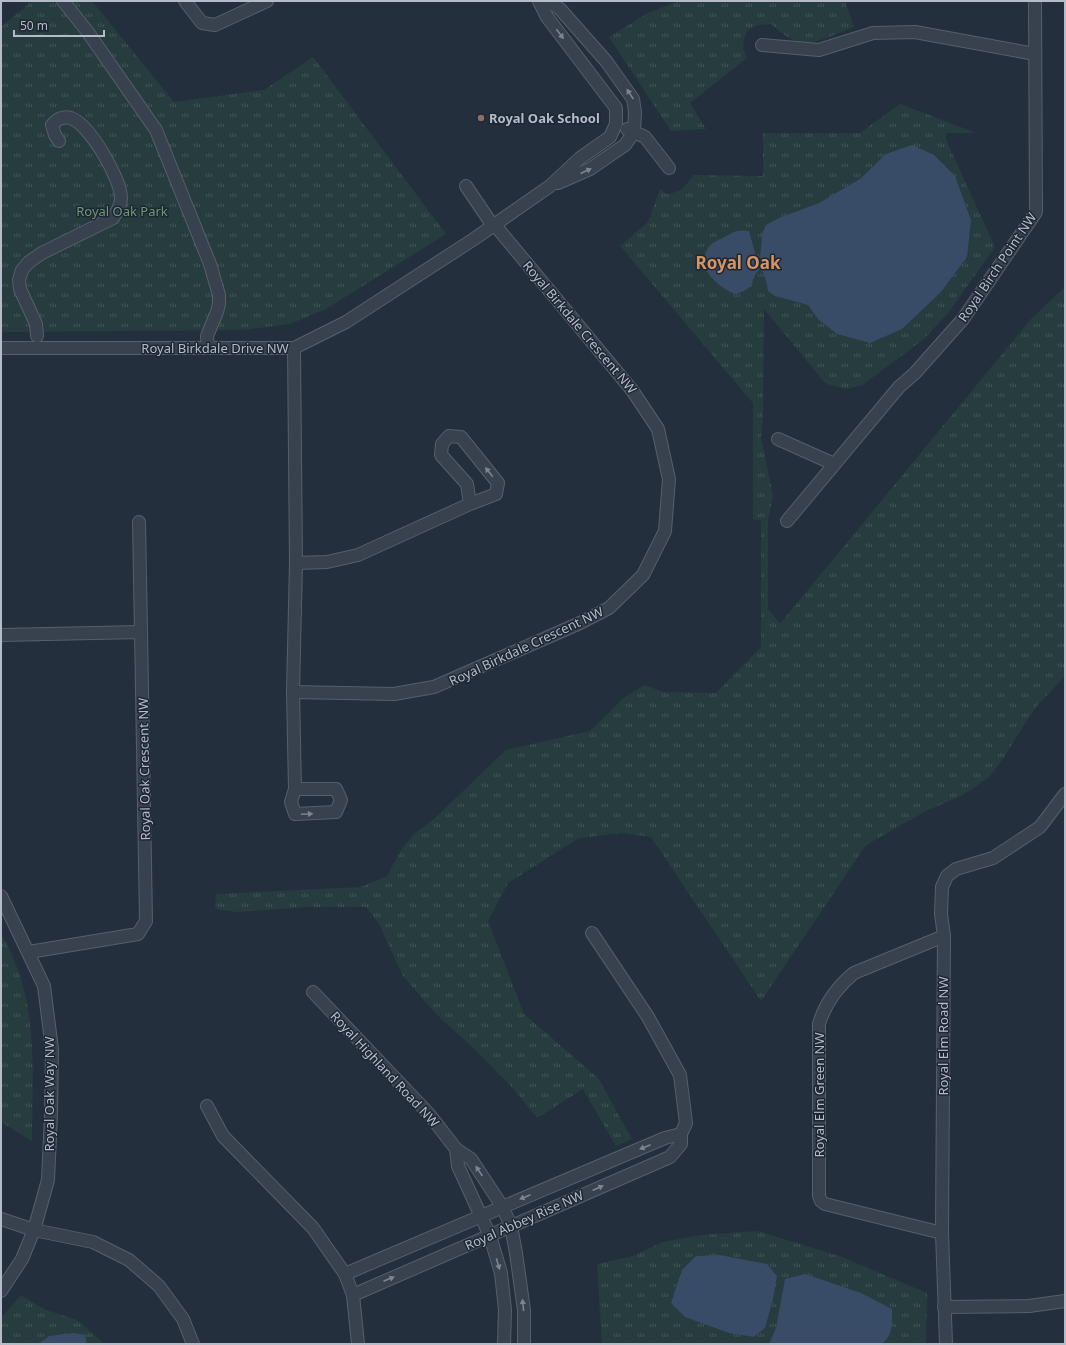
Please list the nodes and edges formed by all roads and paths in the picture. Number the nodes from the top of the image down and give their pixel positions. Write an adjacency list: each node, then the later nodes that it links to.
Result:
1 (63, 1): 18 (street)
2 (185, 1): 3 (street)
3 (267, 1)
4 (539, 1): 9 (street, one-way to 9)
5 (548, 1): 10 (street, one-way to 5)
6 (1035, 1): 8 (street, Royal Birch Point NW)
7 (762, 45): 8 (street)
8 (1035, 54): 21 (street, Royal Birch Point NW)
9 (616, 124): 10 (street); 14 (street, Royal Birkdale Drive NW)
10 (634, 132): 12 (street); 14 (street, Royal Birkdale Drive NW, one-way to 10)
11 (59, 141): 16 (street)
12 (669, 168)
13 (466, 186): 15 (street, Royal Birkdale Crescent NW)
14 (550, 186): 15 (street, Royal Birkdale Drive NW)
15 (494, 225): 19 (street, Royal Birkdale Drive NW); 28 (street, Royal Birkdale Crescent NW)
16 (36, 336)
17 (1, 348): 18 (street, Royal Birkdale Drive NW)
18 (208, 348): 19 (street, Royal Birkdale Drive NW)
19 (294, 348): 25 (street)
20 (778, 439): 21 (street)
21 (834, 464): 23 (street, Royal Birch Point NW)
22 (470, 504): 22 (street, one-way to 22); 25 (street)
23 (787, 521)
24 (139, 522): 26 (street, Royal Oak Crescent NW)
25 (296, 563): 28 (street)
26 (141, 632): 27 (street); 34 (street, Royal Oak Crescent NW)
27 (1, 634)
28 (294, 692): 29 (street)
29 (295, 789)
30 (1065, 794): 33 (street, Royal Elm Road NW)
31 (1, 896): 34 (street, Royal Oak Way NW)
32 (592, 933): 37 (street, Royal Abbey Rise NW)
33 (944, 936): 44 (street, Royal Elm Road NW); 44 (street, Royal Elm Green NW)
34 (29, 952): 43 (street, Royal Oak Way NW)
35 (313, 992): 38 (street, Royal Highland Road NW)
36 (207, 1106): 46 (street)
37 (682, 1134): 39 (street, Royal Abbey Rise NW, one-way to 39); 42 (street, Royal Abbey Rise NW, one-way to 37)
38 (456, 1149): 39 (street, Royal Highland Road NW, one-way to 38); 40 (street, Royal Highland Road NW)
39 (502, 1206): 40 (street, Royal Abbey Rise NW); 42 (street, Royal Highland Road NW)
40 (482, 1216): 45 (street, Royal Highland Road NW); 46 (street, Royal Abbey Rise NW)
41 (1, 1219): 43 (street)
42 (511, 1226): 45 (street, Royal Abbey Rise NW); 53 (street, Royal Highland Road NW, one-way to 42)
43 (34, 1230): 47 (street, Royal Oak Way NW); 50 (street)
44 (942, 1234): 49 (street, Royal Elm Road NW)
45 (490, 1236): 46 (street, Royal Abbey Rise NW, one-way to 45); 52 (street, Royal Highland Road NW, one-way to 52)
46 (349, 1284): 51 (street)
47 (1, 1291)
48 (1065, 1301): 49 (street)
49 (944, 1307): 54 (street, Royal Elm Road NW)
50 (193, 1344)
51 (358, 1344)
52 (504, 1344)
53 (524, 1344)
54 (946, 1344)

